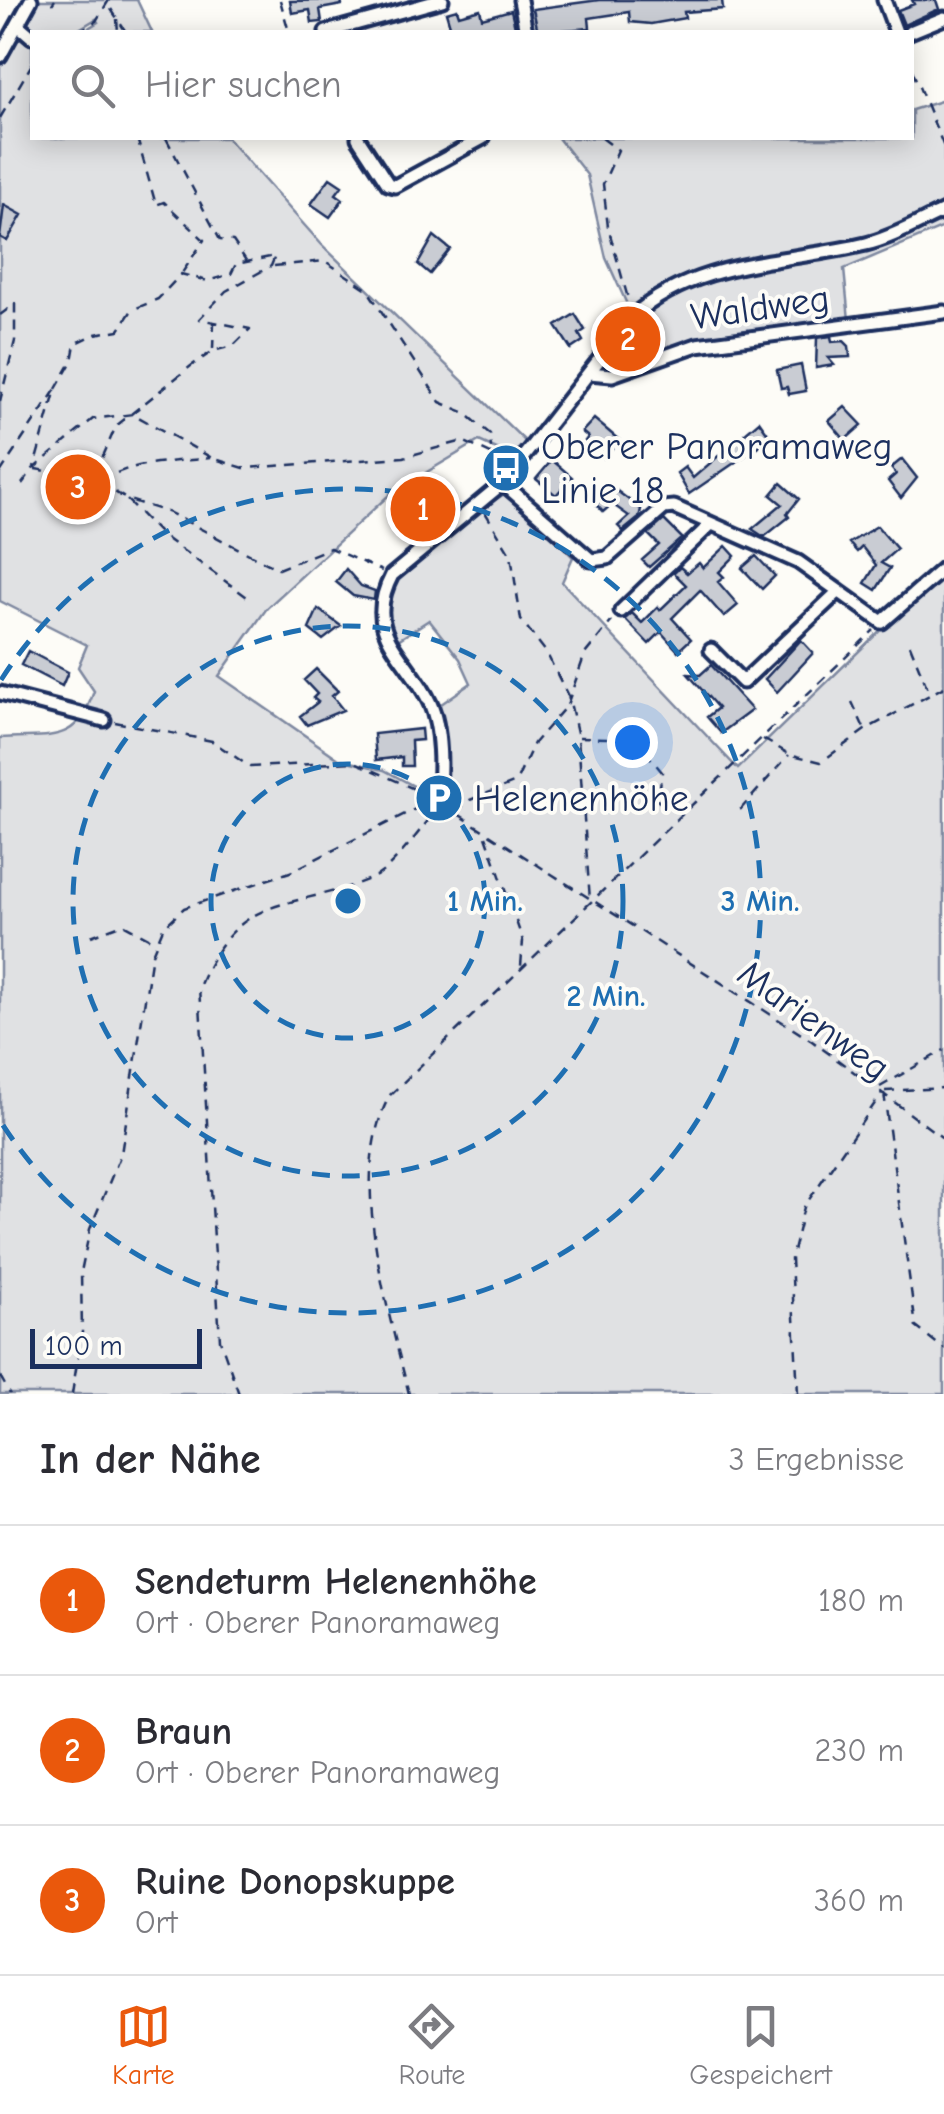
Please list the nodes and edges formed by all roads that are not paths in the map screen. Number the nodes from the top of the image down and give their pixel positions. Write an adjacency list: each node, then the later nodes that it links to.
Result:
1 (31, 0): 6 (street)
2 (442, 0): 7 (street)
3 (520, 0): 8 (street)
4 (884, 0): 9 (street)
5 (944, 18): 10 (street)
6 (18, 25): 11 (street); 12 (street)
7 (333, 30)
8 (526, 30)
9 (895, 30)
10 (914, 30)
11 (30, 35)
12 (0, 56)
13 (359, 140): 14 (street)
14 (478, 140)
15 (944, 211): 17 (street)
16 (944, 312): 17 (street, Waldweg)
17 (588, 373): 18 (street)
18 (504, 484): 19 (street); 26 (street)
19 (711, 524): 21 (street); 22 (street)
20 (944, 568): 21 (street)
21 (839, 591): 23 (street)
22 (620, 611)
23 (711, 650)
24 (0, 693): 25 (street)
25 (104, 720)
26 (440, 801)

